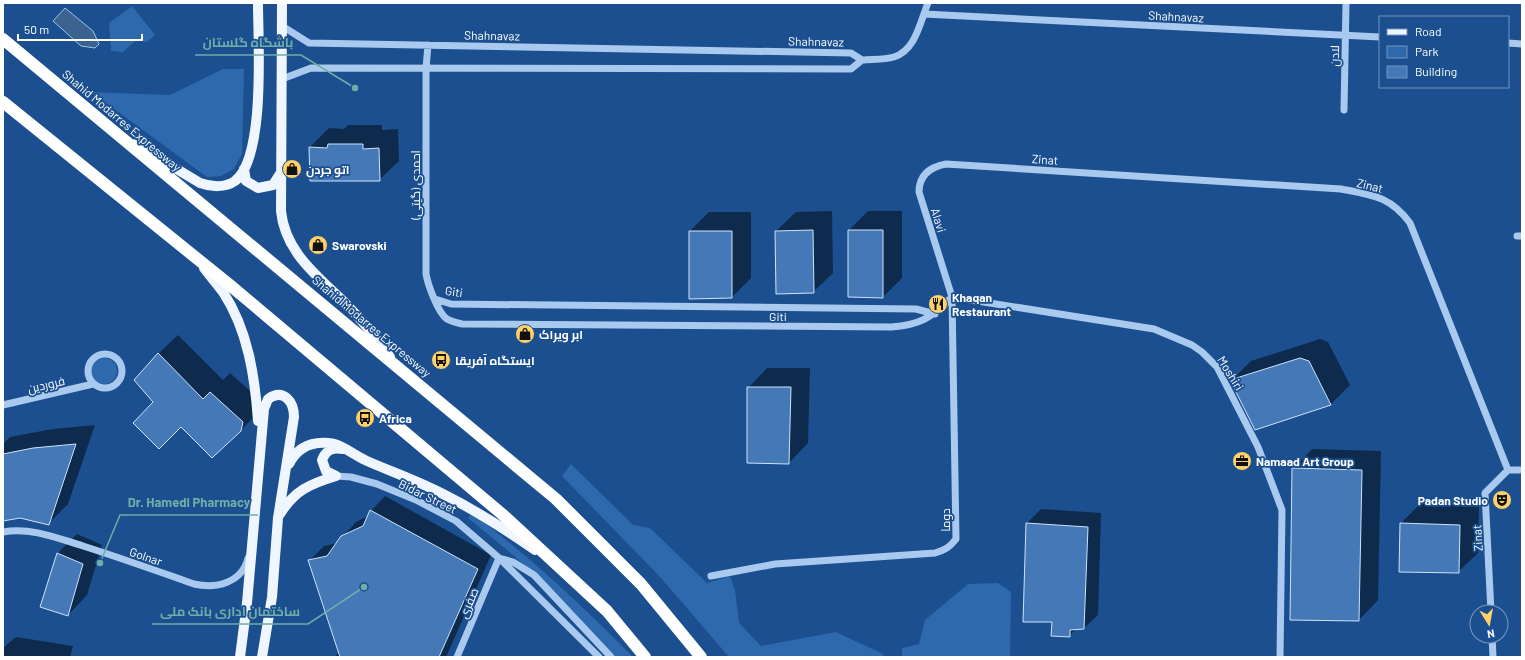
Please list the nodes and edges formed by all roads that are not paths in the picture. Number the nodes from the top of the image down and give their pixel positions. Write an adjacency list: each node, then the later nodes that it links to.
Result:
1 (258, 3): 21 (main road)
2 (282, 3): 6 (main road)
3 (928, 3): 5 (street)
4 (1346, 3): 7 (street, لادن)
5 (924, 14): 7 (street, Shahnavaz); 13 (street)
6 (282, 26): 12 (street, Shahnavaz); 15 (main road)
7 (1345, 35): 8 (street, Shahnavaz); 17 (street, لادن)
8 (1379, 37)
9 (3, 39): 18 (highway, Shahid Modarres Expressway)
10 (1509, 43): 11 (street)
11 (1522, 44)
12 (428, 45): 13 (street, Shahnavaz); 14 (street)
13 (862, 60): 14 (street)
14 (426, 68): 15 (street); 24 (street, احمدی (گیتی))
15 (282, 79): 20 (main road)
16 (3, 102): 22 (highway)
17 (1344, 110)
18 (113, 130): 21 (main road); 26 (highway, Shahid Modarres Expressway)
19 (946, 164): 23 (street, Alavi); 32 (street, Zinat)
20 (282, 166): 21 (main road); 26 (main road)
21 (244, 169)
22 (192, 254): 30 (main road); 39 (highway)
23 (952, 297): 25 (street, Giti); 40 (street, دوما); 50 (street, Moshiri)
24 (435, 299): 25 (street, Giti); 25 (street, Giti)
25 (935, 314)
26 (393, 362): 49 (highway, Shahid Modarres Expressway)
27 (93, 384): 27 (street); 28 (street, فروردین)
28 (3, 406)
29 (345, 449): 31 (main road); 34 (main road); 39 (main road)
30 (260, 450): 31 (main road); 37 (main road)
31 (286, 470): 35 (main road)
32 (1508, 470): 33 (street); 41 (street, Zinat)
33 (1522, 470)
34 (336, 476): 35 (main road); 38 (street, Bidar Street)
35 (278, 518): 44 (main road)
36 (3, 532): 37 (street, Golnar)
37 (253, 536): 43 (main road)
38 (499, 558): 45 (street, صفری); 46 (street, Bidar Street); 47 (street, Bidar Street)
39 (566, 571): 48 (highway)
40 (711, 576)
41 (1491, 604)
42 (1493, 644): 51 (street)
43 (240, 657)
44 (262, 657)
45 (457, 657)
46 (599, 657)
47 (610, 657)
48 (645, 657)
49 (701, 657)
50 (1280, 657)
51 (1494, 657)

